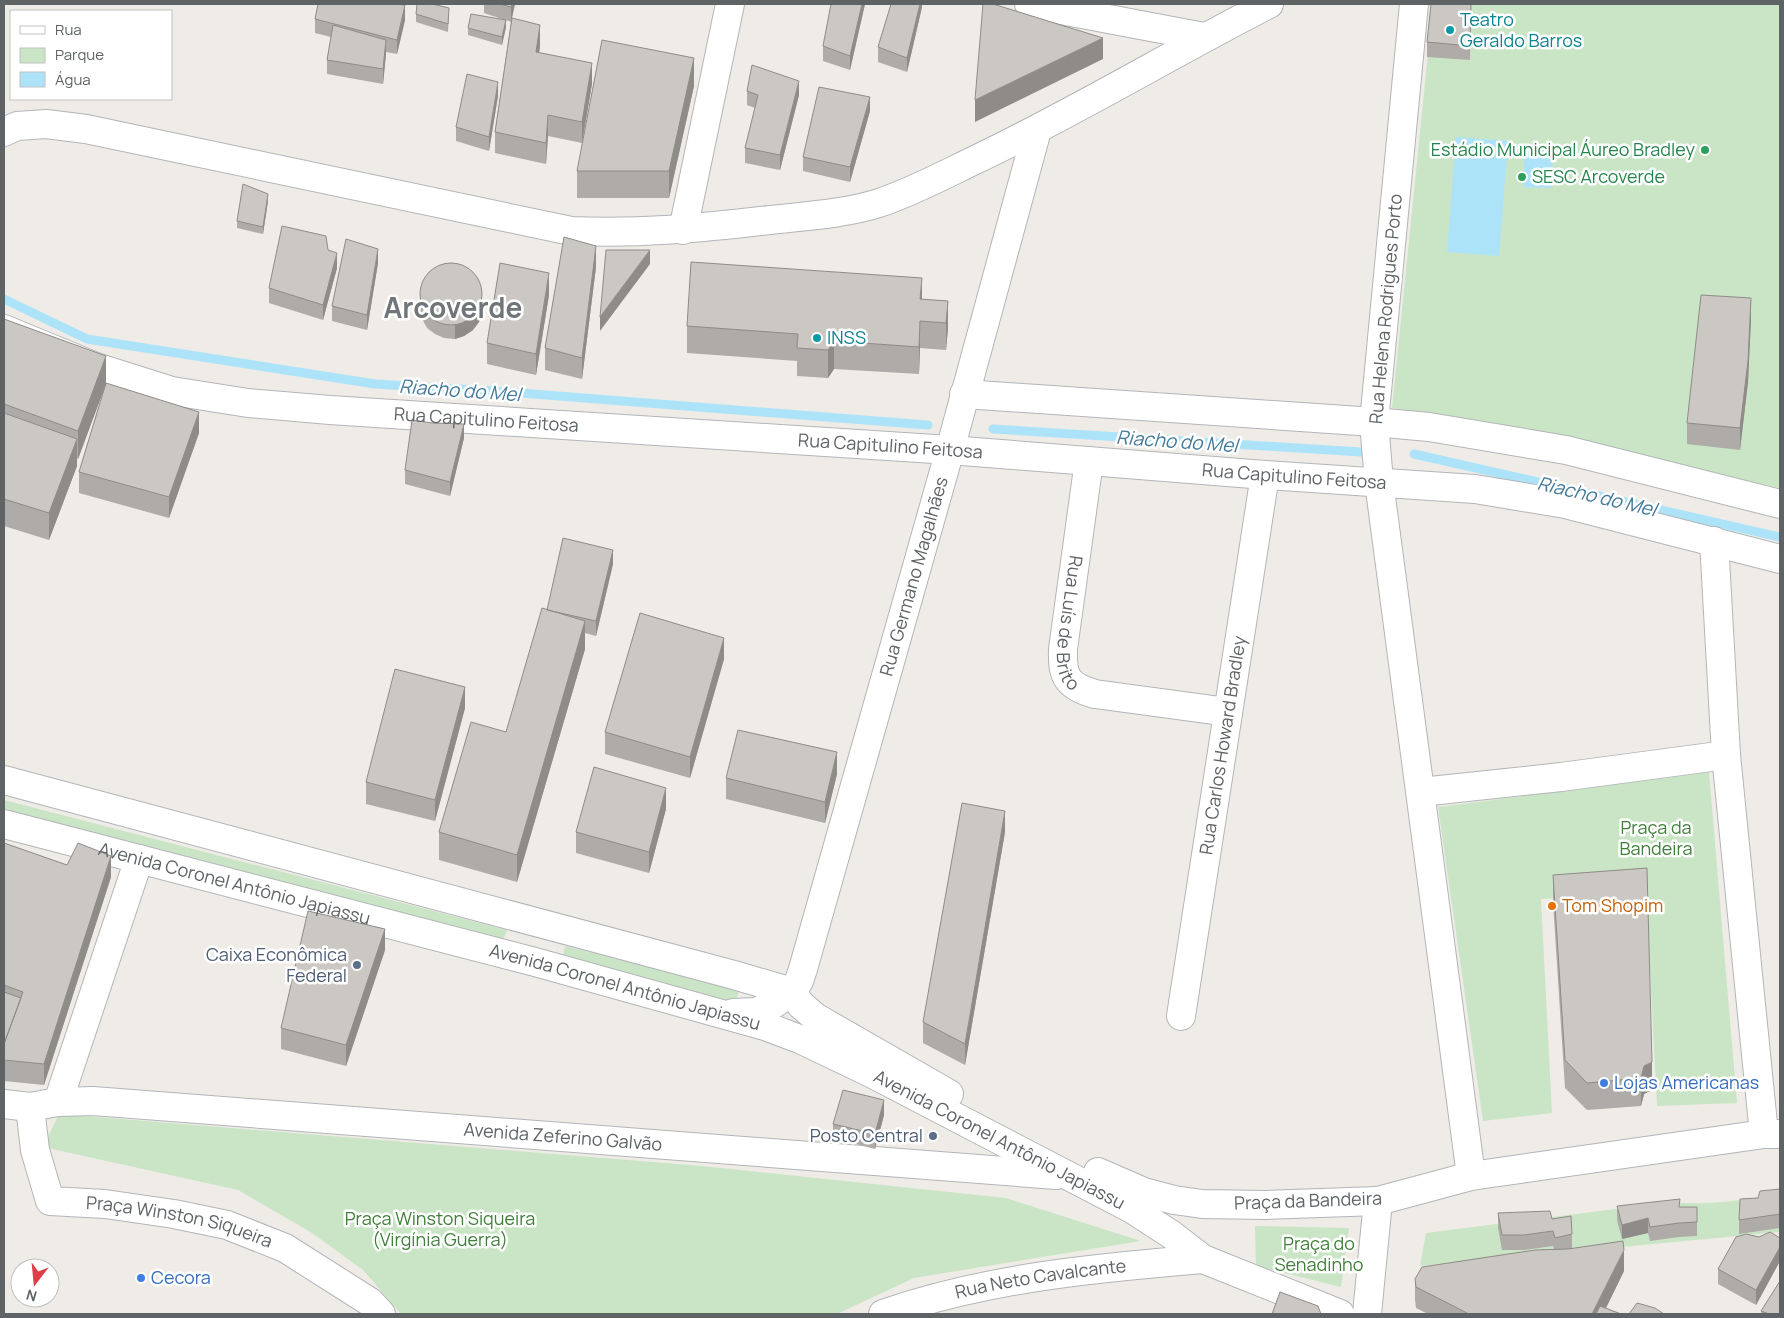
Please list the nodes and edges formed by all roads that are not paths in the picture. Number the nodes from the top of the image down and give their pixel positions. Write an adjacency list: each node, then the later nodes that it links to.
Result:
1 (730, 4): 8 (street)
2 (1029, 4): 5 (street)
3 (1269, 4): 5 (street)
4 (1414, 4): 11 (street, Rua Helena Rodrigues Porto)
5 (1204, 37): 6 (street)
6 (1037, 130): 8 (street); 10 (street, Rua Germano Magalhães)
7 (4, 132): 8 (street)
8 (683, 230)
9 (4, 329): 12 (street, Rua Capitulino Feitosa)
10 (964, 394): 11 (street); 12 (street, Rua Germano Magalhães)
11 (1374, 422): 15 (street, Rua Helena Rodrigues Porto); 16 (street)
12 (950, 450): 13 (street, Rua Capitulino Feitosa); 27 (street, Rua Germano Magalhães)
13 (1089, 461): 14 (street, Rua Capitulino Feitosa); 19 (street, Rua Luís de Brito)
14 (1265, 475): 15 (street, Rua Capitulino Feitosa); 19 (street, Rua Carlos Howard Bradley)
15 (1379, 482): 17 (street, Rua Capitulino Feitosa); 22 (street, Rua Helena Rodrigues Porto)
16 (1780, 504)
17 (1714, 542): 18 (street, Rua Capitulino Feitosa); 20 (street, Praça da Bandeira)
18 (1780, 559)
19 (1228, 712): 29 (street, Rua Carlos Howard Bradley)
20 (1726, 755): 22 (street); 32 (street, Praça da Bandeira)
21 (4, 780): 25 (street)
22 (1421, 792): 34 (street)
23 (4, 824): 24 (street, Avenida Coronel Antônio Japiassu)
24 (139, 859): 26 (street, Avenida Coronel Antônio Japiassu); 30 (street)
25 (545, 925): 26 (street); 27 (street)
26 (535, 962): 28 (street, Avenida Coronel Antônio Japiassu)
27 (792, 992): 28 (street); 35 (street, Praça da Bandeira)
28 (725, 1014): 33 (street, Avenida Coronel Antônio Japiassu)
29 (1181, 1016)
30 (58, 1102): 31 (street, Avenida Zeferino Galvão); 33 (street, Avenida Zeferino Galvão)
31 (17, 1106): 37 (street, Praça Winston Siqueira)
32 (1772, 1134): 34 (street, Praça da Bandeira)
33 (1068, 1175): 36 (street, Avenida Coronel Antônio Japiassu)
34 (1471, 1176): 35 (street, Praça da Bandeira)
35 (1378, 1201): 40 (street)
36 (1203, 1259): 38 (street, Rua Neto Cavalcante); 39 (street)
37 (381, 1314)
38 (884, 1314)
39 (1340, 1314)
40 (1367, 1314)

